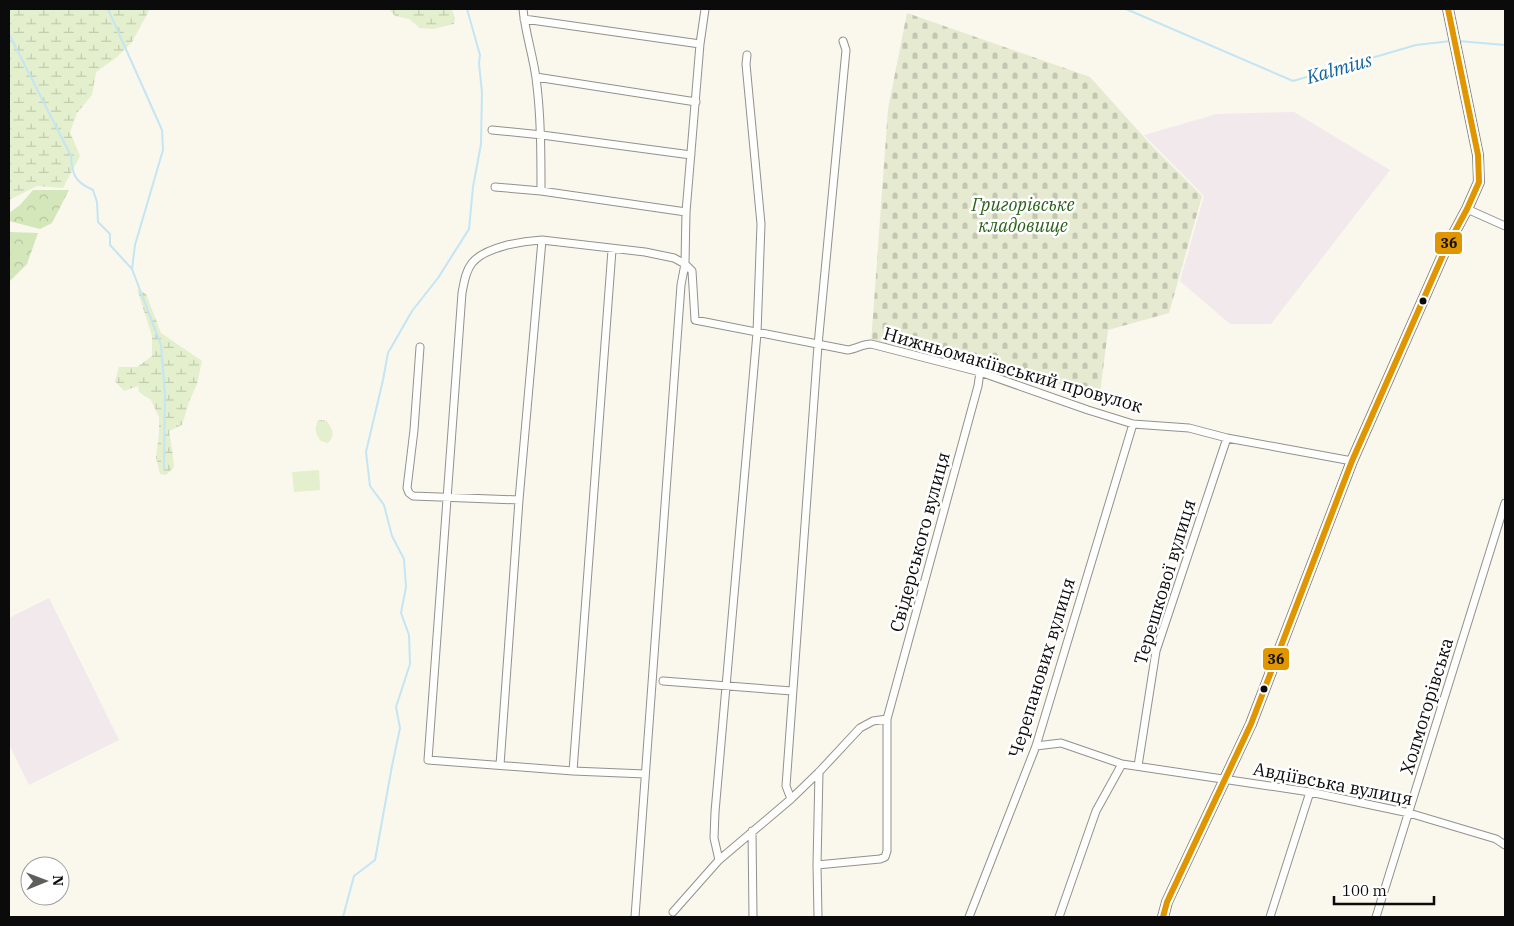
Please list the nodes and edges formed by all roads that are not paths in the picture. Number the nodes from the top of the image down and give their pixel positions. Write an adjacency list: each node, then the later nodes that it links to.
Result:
1 (523, 9): 4 (street)
2 (705, 9): 6 (street)
3 (1448, 9): 15 (street)
4 (524, 19): 6 (street); 8 (street)
5 (842, 41): 22 (street)
6 (700, 44): 9 (street)
7 (747, 55): 21 (street)
8 (536, 77): 9 (street); 11 (street)
9 (696, 102): 12 (street)
10 (492, 130): 11 (street)
11 (542, 135): 12 (street); 14 (street)
12 (691, 155): 16 (street)
13 (495, 187): 14 (street)
14 (541, 191): 16 (street)
15 (1467, 209): 17 (street); 27 (street)
16 (686, 212): 20 (street)
17 (1505, 226)
18 (542, 240): 19 (street); 28 (street); 29 (street)
19 (612, 250): 20 (street); 39 (street)
20 (685, 264): 21 (street, Нижньомакіївський провулок); 41 (street)
21 (757, 333): 22 (street, Нижньомакіївський провулок); 32 (street)
22 (818, 345): 24 (street, Нижньомакіївський провулок); 33 (street)
23 (420, 347): 28 (street)
24 (980, 372): 25 (street, Нижньомакіївський провулок); 34 (street, Свiдерського вулиця)
25 (1133, 424): 26 (street, Нижньомакіївський провулок); 35 (street, Черепанових вулиця)
26 (1227, 438): 27 (street, Нижньомакіївський провулок); 38 (street, Терешкової вулиця)
27 (1352, 462): 42 (street)
28 (446, 498): 29 (street); 37 (street)
29 (520, 500): 37 (street)
30 (1505, 503): 45 (street, Холмогорівська)
31 (663, 682): 32 (street)
32 (725, 686): 33 (street); 48 (street)
33 (792, 691): 44 (street)
34 (887, 719): 40 (street); 49 (street, Свiдерського вулиця)
35 (1036, 746): 36 (street, Авдіївська вулиця); 54 (street, Черепанових вулиця)
36 (1122, 764): 38 (street, Авдіївська вулиця); 55 (street)
37 (500, 765): 39 (street)
38 (1138, 766): 42 (street, Авдіївська вулиця)
39 (573, 770): 41 (street)
40 (819, 772): 44 (street); 49 (street)
41 (645, 774): 51 (street)
42 (1225, 779): 43 (street, Авдіївська вулиця); 56 (street)
43 (1310, 792): 45 (street, Авдіївська вулиця); 57 (street)
44 (791, 799): 46 (street)
45 (1409, 813): 47 (street, Авдіївська вулиця); 58 (street, Холмогорівська)
46 (752, 831): 48 (street); 52 (street)
47 (1505, 845)
48 (719, 860): 50 (street)
49 (817, 865): 53 (street)
50 (673, 912)
51 (635, 917)
52 (753, 917)
53 (818, 917)
54 (969, 917)
55 (1060, 917)
56 (1162, 917)
57 (1270, 917)
58 (1376, 917)

